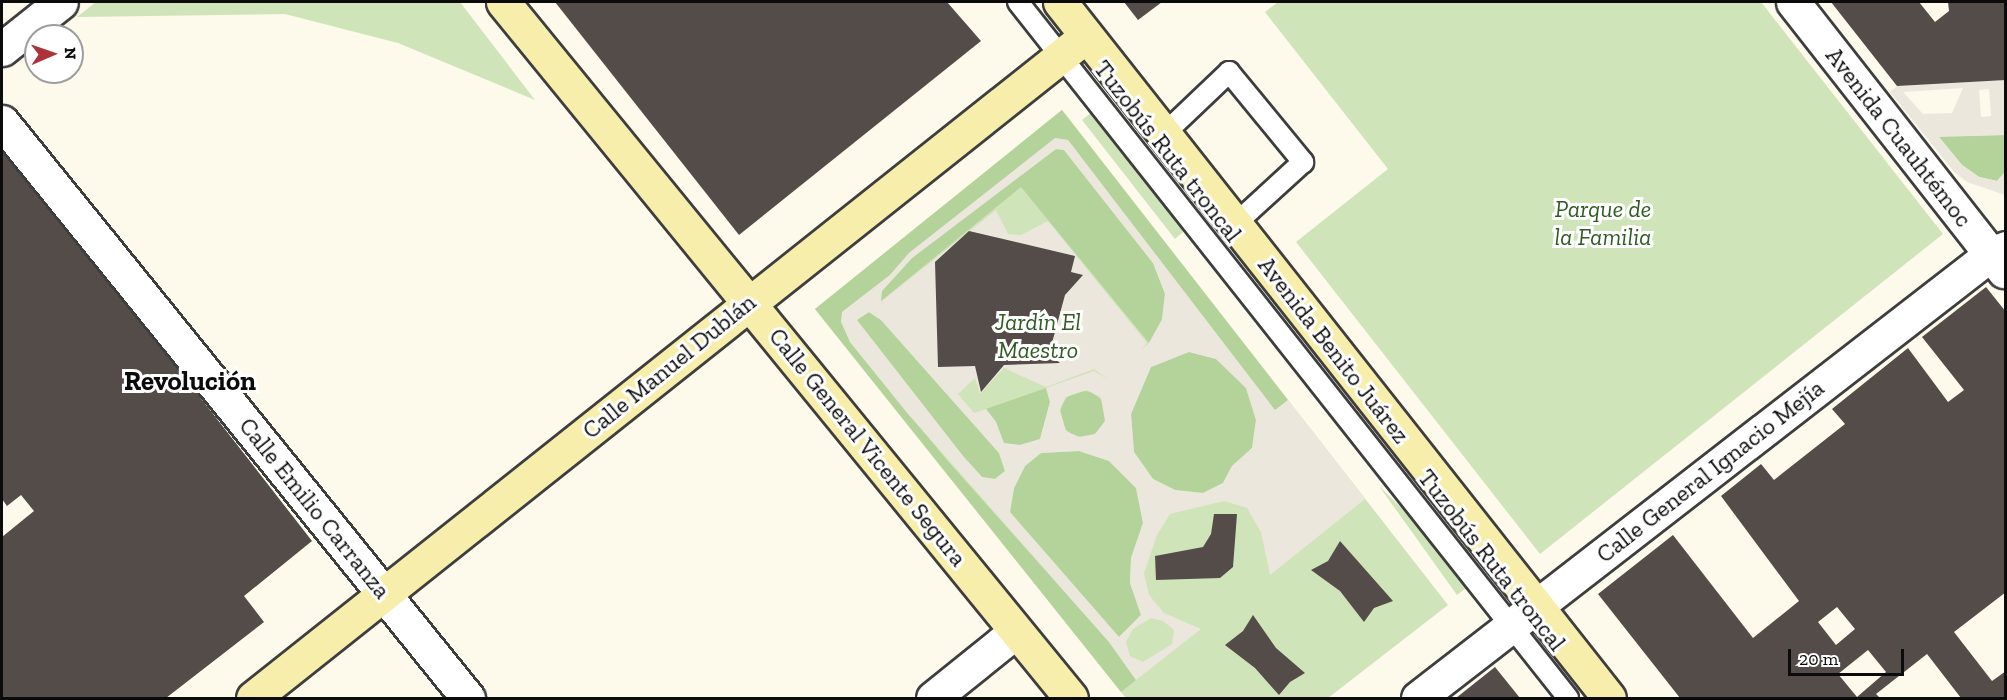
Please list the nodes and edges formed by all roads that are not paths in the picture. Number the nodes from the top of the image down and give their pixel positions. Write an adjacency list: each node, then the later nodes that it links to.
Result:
1 (61, 2): 7 (street)
2 (503, 2): 13 (street, Calle General Vicente Segura)
3 (1018, 2): 8 (lane, Tuzobús Ruta troncal)
4 (1060, 2): 6 (street, Avenida Benito Juárez)
5 (1793, 2): 12 (street, Avenida Cuauhtémoc)
6 (1086, 36): 8 (street, Calle Manuel Dublán); 10 (street, Avenida Benito Juárez)
7 (2, 49)
8 (1060, 56): 13 (street, Calle Manuel Dublán); 15 (lane, Tuzobús Ruta troncal)
9 (2, 122): 14 (street, Calle Emilio Carranza)
10 (1164, 134): 11 (street, Avenida Benito Juárez); 11 (lane)
11 (1235, 224): 15 (street, Avenida Benito Juárez)
12 (2001, 258): 15 (street, Calle General Ignacio Mejía)
13 (751, 301): 14 (street, Calle Manuel Dublán); 16 (street, Calle General Vicente Segura)
14 (385, 594): 17 (street, Calle Manuel Dublán); 18 (street, Calle Emilio Carranza)
15 (1524, 615): 21 (street, Calle General Ignacio Mejía); 22 (lane, Tuzobús Ruta troncal); 23 (street, Avenida Benito Juárez)
16 (1015, 632): 19 (street); 20 (street, Calle General Vicente Segura)
17 (253, 699)
18 (468, 699)
19 (933, 699)
20 (1071, 699)
21 (1418, 699)
22 (1568, 699)
23 (1609, 699)

